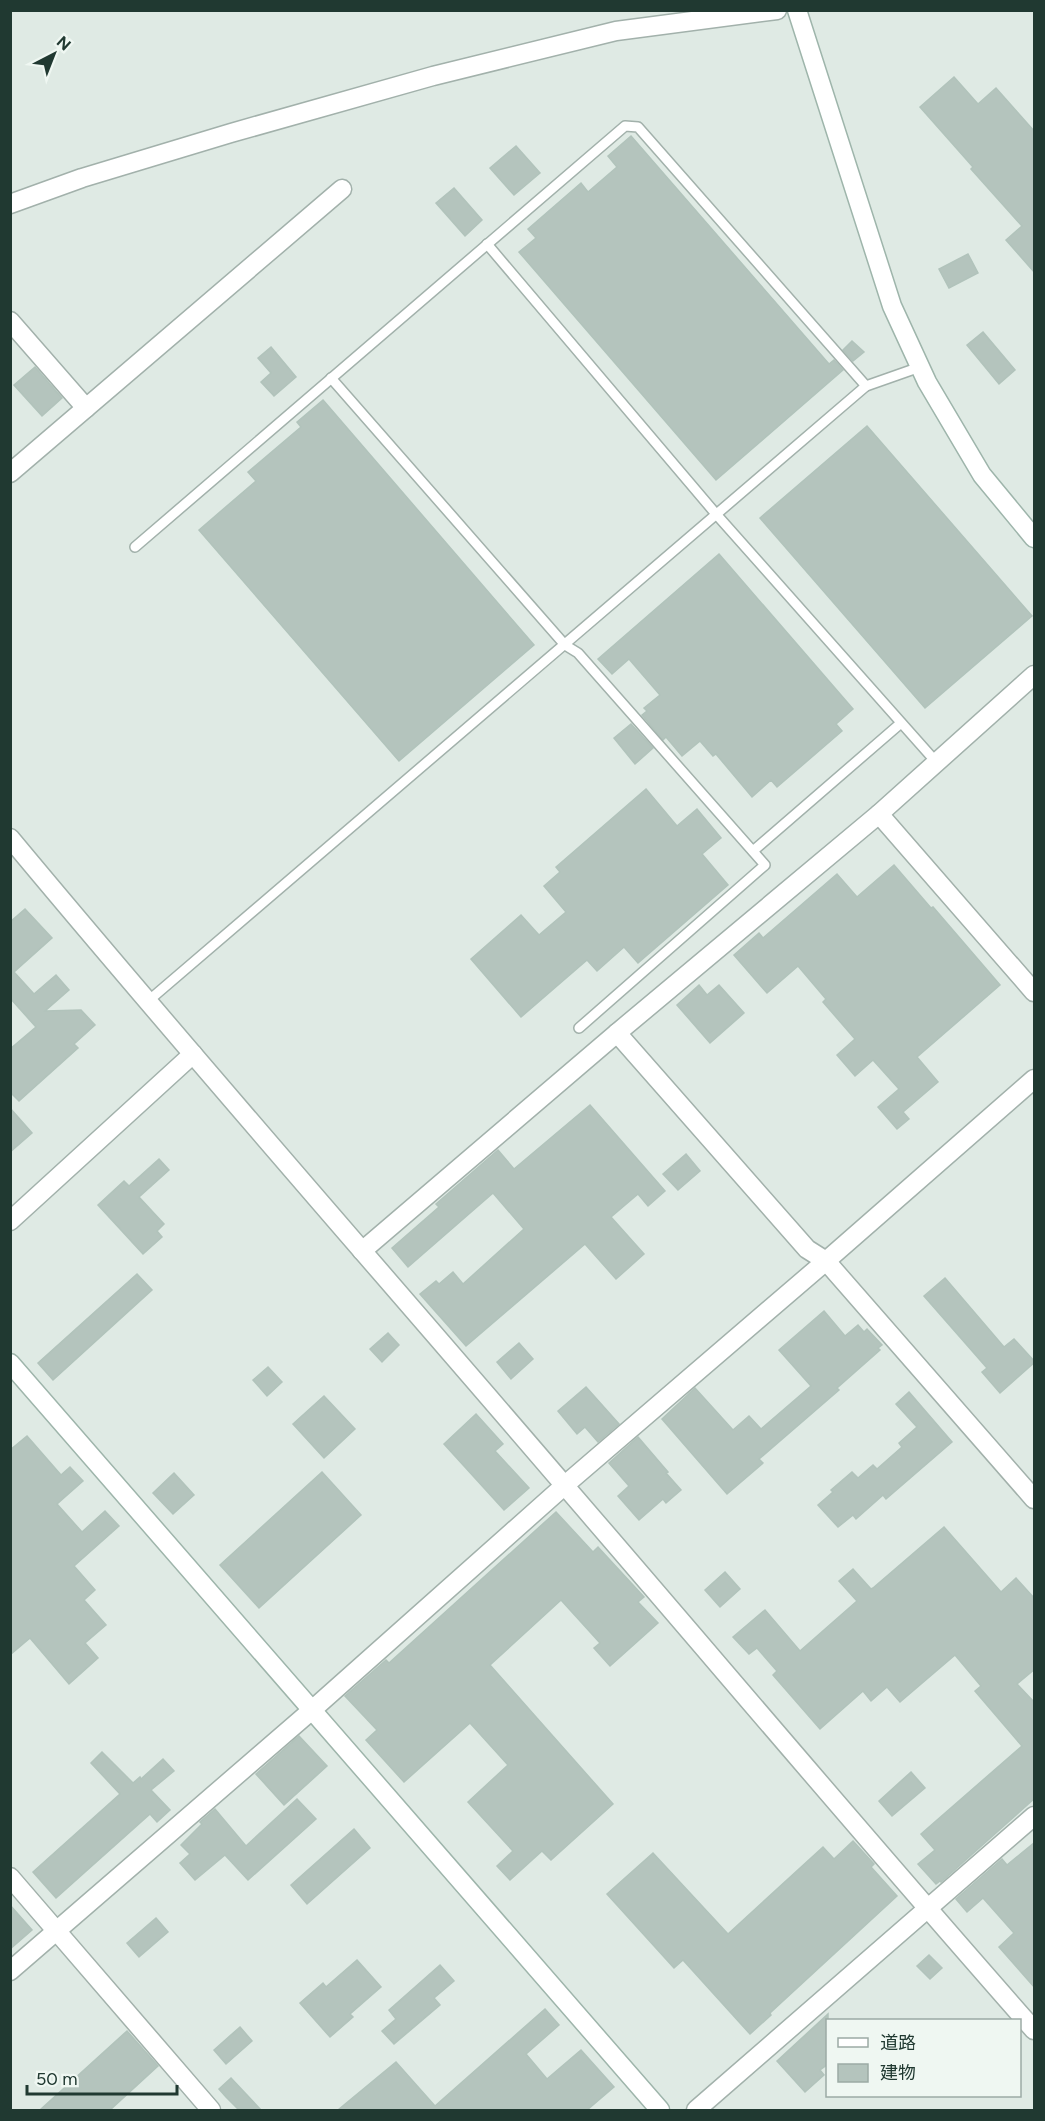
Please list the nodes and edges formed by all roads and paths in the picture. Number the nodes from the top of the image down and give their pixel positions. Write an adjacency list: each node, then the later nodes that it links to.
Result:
1 (777, 10): 4 (street)
2 (797, 10): 7 (street)
3 (342, 189): 10 (street)
4 (10, 204)
5 (487, 244): 8 (lane); 9 (lane); 12 (lane)
6 (10, 321): 10 (street)
7 (920, 367): 9 (lane); 13 (street)
8 (331, 378): 14 (lane); 15 (lane)
9 (866, 386): 12 (lane)
10 (86, 408): 11 (street)
11 (10, 473)
12 (716, 514): 15 (lane); 17 (lane)
13 (1035, 538)
14 (135, 547)
15 (565, 645): 21 (lane); 23 (lane)
16 (1035, 675): 18 (street)
17 (901, 723): 18 (lane); 21 (lane)
18 (937, 763): 19 (street)
19 (879, 814): 22 (street); 25 (street)
20 (10, 838): 23 (street)
21 (753, 851): 24 (lane)
22 (1035, 992)
23 (147, 1002): 26 (street)
24 (579, 1028)
25 (617, 1033): 29 (street); 30 (street)
26 (193, 1054): 28 (street); 29 (street)
27 (1035, 1079): 30 (street)
28 (10, 1221)
29 (362, 1251): 32 (street)
30 (826, 1261): 32 (street); 33 (street)
31 (10, 1364): 34 (street)
32 (565, 1485): 34 (street); 37 (street)
33 (1035, 1499)
34 (312, 1710): 38 (street); 42 (street)
35 (1035, 1816): 37 (street)
36 (10, 1877): 38 (street)
37 (928, 1910): 40 (street); 43 (street)
38 (56, 1930): 39 (street); 41 (street)
39 (10, 1971)
40 (1035, 2030)
41 (211, 2110)
42 (660, 2110)
43 (696, 2110)

